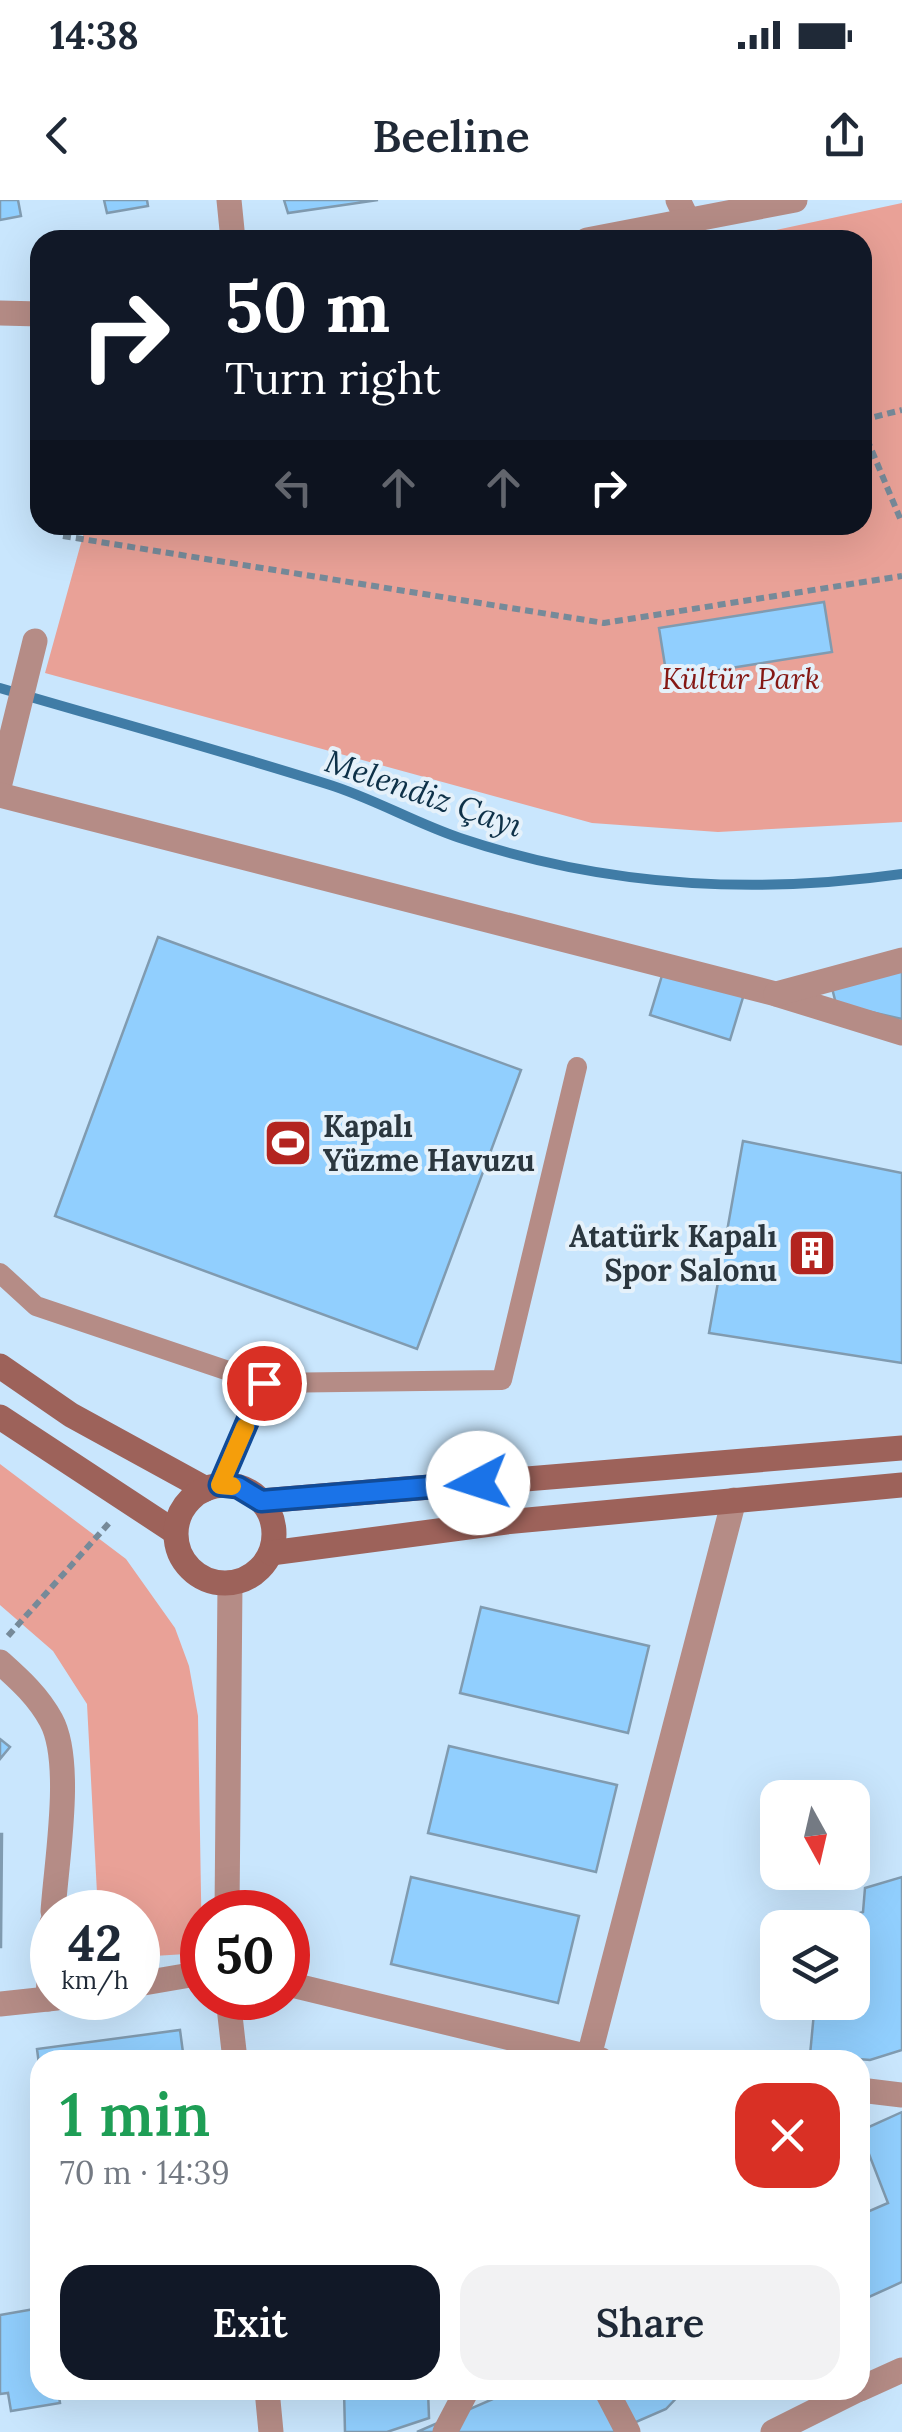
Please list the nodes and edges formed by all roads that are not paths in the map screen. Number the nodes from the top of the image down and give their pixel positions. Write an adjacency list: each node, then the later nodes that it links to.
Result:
1 (229, 200): 4 (street)
2 (796, 200): 3 (street)
3 (684, 211): 5 (street)
4 (232, 230)
5 (621, 230)
6 (0, 313): 7 (street)
7 (30, 314)
8 (35, 640): 9 (street)
9 (0, 783)
10 (0, 795): 12 (street)
11 (902, 960): 12 (street)
12 (776, 994): 13 (street)
13 (902, 1033)
14 (577, 1067): 17 (lane)
15 (0, 1273): 17 (lane)
16 (0, 1366): 21 (main road)
17 (264, 1383): 21 (lane)
18 (0, 1417): 24 (main road)
19 (902, 1448): 23 (main road)
20 (902, 1484): 22 (main road)
21 (213, 1487): 23 (main road); 24 (main road)
22 (734, 1500): 25 (main road); 36 (street)
23 (261, 1501): 25 (main road)
24 (175, 1532): 26 (main road)
25 (271, 1553): 26 (main road)
26 (230, 1583): 29 (street)
27 (0, 1662): 28 (street)
28 (54, 1890)
29 (227, 1890)
30 (310, 1989): 35 (street)
31 (30, 2001): 32 (street)
32 (0, 2004)
33 (230, 2020): 34 (street)
34 (233, 2050)
35 (553, 2050)
36 (596, 2050)
37 (870, 2091): 38 (street)
38 (902, 2095)
39 (902, 2370): 40 (street)
40 (870, 2384)
41 (268, 2400): 45 (street)
42 (461, 2400): 46 (street)
43 (611, 2400): 47 (street)
44 (837, 2400): 48 (street)
45 (271, 2432)
46 (445, 2432)
47 (628, 2432)
48 (773, 2432)

